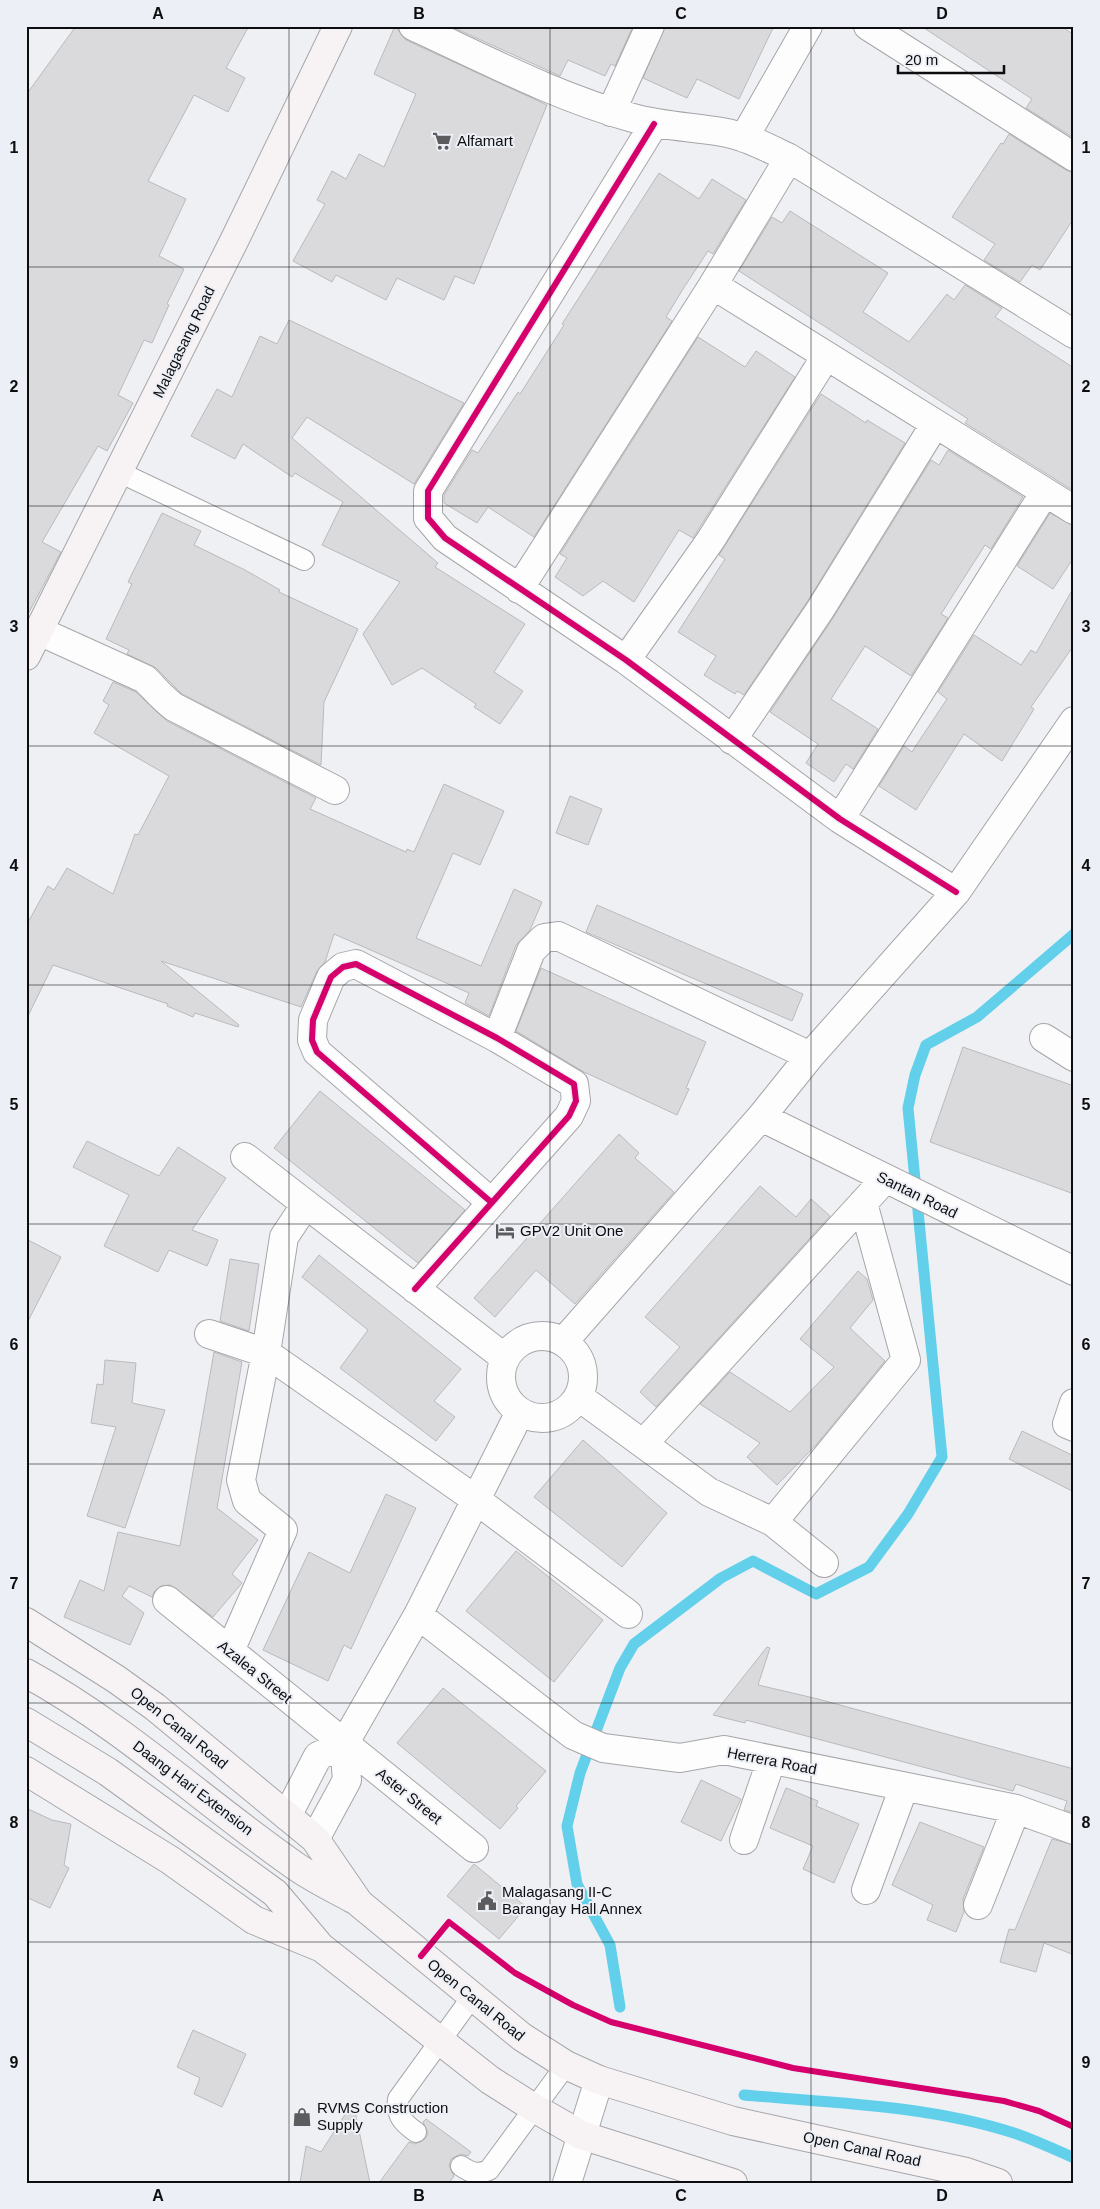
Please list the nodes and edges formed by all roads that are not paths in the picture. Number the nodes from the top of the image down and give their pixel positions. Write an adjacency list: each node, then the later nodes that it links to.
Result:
1 (338, 26): 15 (main road, Malagasang Road)
2 (413, 26): 6 (street)
3 (650, 26): 6 (street)
4 (808, 26): 8 (street)
5 (868, 26): 9 (street)
6 (612, 112): 7 (street)
7 (654, 124): 8 (street); 19 (street)
8 (744, 138): 10 (street)
9 (1074, 157)
10 (789, 158): 11 (street); 12 (street)
11 (712, 285): 13 (street); 19 (street)
12 (1074, 334)
13 (826, 356): 14 (street); 22 (street)
14 (935, 424): 16 (street); 24 (street)
15 (119, 472): 18 (lane); 20 (main road, Malagasang Road)
16 (1045, 492): 17 (street); 26 (street)
17 (1074, 510)
18 (304, 560)
19 (519, 588): 22 (street)
20 (39, 631): 21 (main road, Malagasang Road); 25 (street)
21 (26, 656)
22 (626, 660): 24 (street)
23 (1074, 721): 27 (street)
24 (732, 740): 26 (street)
25 (335, 790)
26 (840, 819): 27 (street)
27 (956, 892): 30 (street)
28 (497, 1038): 30 (street); 35 (street); 35 (street)
29 (1044, 1038): 31 (street)
30 (810, 1056): 32 (street)
31 (1074, 1057)
32 (761, 1117): 34 (street, Santan Road); 41 (street)
33 (245, 1158): 37 (street)
34 (892, 1182): 36 (street); 38 (street, Santan Road)
35 (491, 1202): 39 (street)
36 (863, 1203): 48 (street); 50 (street)
37 (306, 1204): 39 (street); 42 (street)
38 (1074, 1271)
39 (415, 1289): 43 (street)
40 (209, 1334): 42 (street)
41 (564, 1341): 43 (street); 44 (street)
42 (266, 1353): 49 (street); 56 (street)
43 (505, 1358): 46 (street)
44 (579, 1397): 46 (street); 48 (street)
45 (1074, 1403): 47 (street)
46 (520, 1412): 49 (street)
47 (1074, 1427)
48 (644, 1443): 50 (street)
49 (475, 1499): 53 (street); 54 (street)
50 (773, 1522): 51 (street)
51 (824, 1563)
52 (167, 1600): 56 (street, Azalea Street)
53 (628, 1614)
54 (418, 1615): 59 (street); 60 (street, Herrera Road)
55 (26, 1622): 64 (main road, Open Canal Road)
56 (230, 1651): 59 (street, Azalea Street)
57 (26, 1673): 70 (main road, Daang Hari Extension)
58 (26, 1722): 72 (main road)
59 (344, 1744): 64 (street); 66 (street); 68 (street, Aster Street)
60 (771, 1761): 62 (street, Herrera Road); 67 (street)
61 (26, 1771): 72 (main road)
62 (904, 1787): 63 (street, Herrera Road); 69 (street)
63 (1016, 1809): 65 (street, Herrera Road); 71 (street)
64 (287, 1816): 66 (main road, Open Canal Road)
65 (1074, 1830)
66 (315, 1839): 70 (main road, Open Canal Road)
67 (744, 1840)
68 (474, 1848)
69 (866, 1890)
70 (359, 1903): 73 (main road, Open Canal Road)
71 (978, 1905)
72 (322, 1948): 74 (main road)
73 (472, 1997): 74 (lane); 75 (main road, Open Canal Road)
74 (440, 2041): 77 (main road); 78 (lane)
75 (566, 2065): 76 (main road, Open Canal Road); 77 (lane)
76 (599, 2080): 79 (street); 83 (main road, Open Canal Road)
77 (534, 2108): 79 (main road); 80 (lane)
78 (416, 2132)
79 (581, 2135): 81 (street); 82 (main road)
80 (461, 2166)
81 (567, 2183)
82 (733, 2183)
83 (998, 2183)

